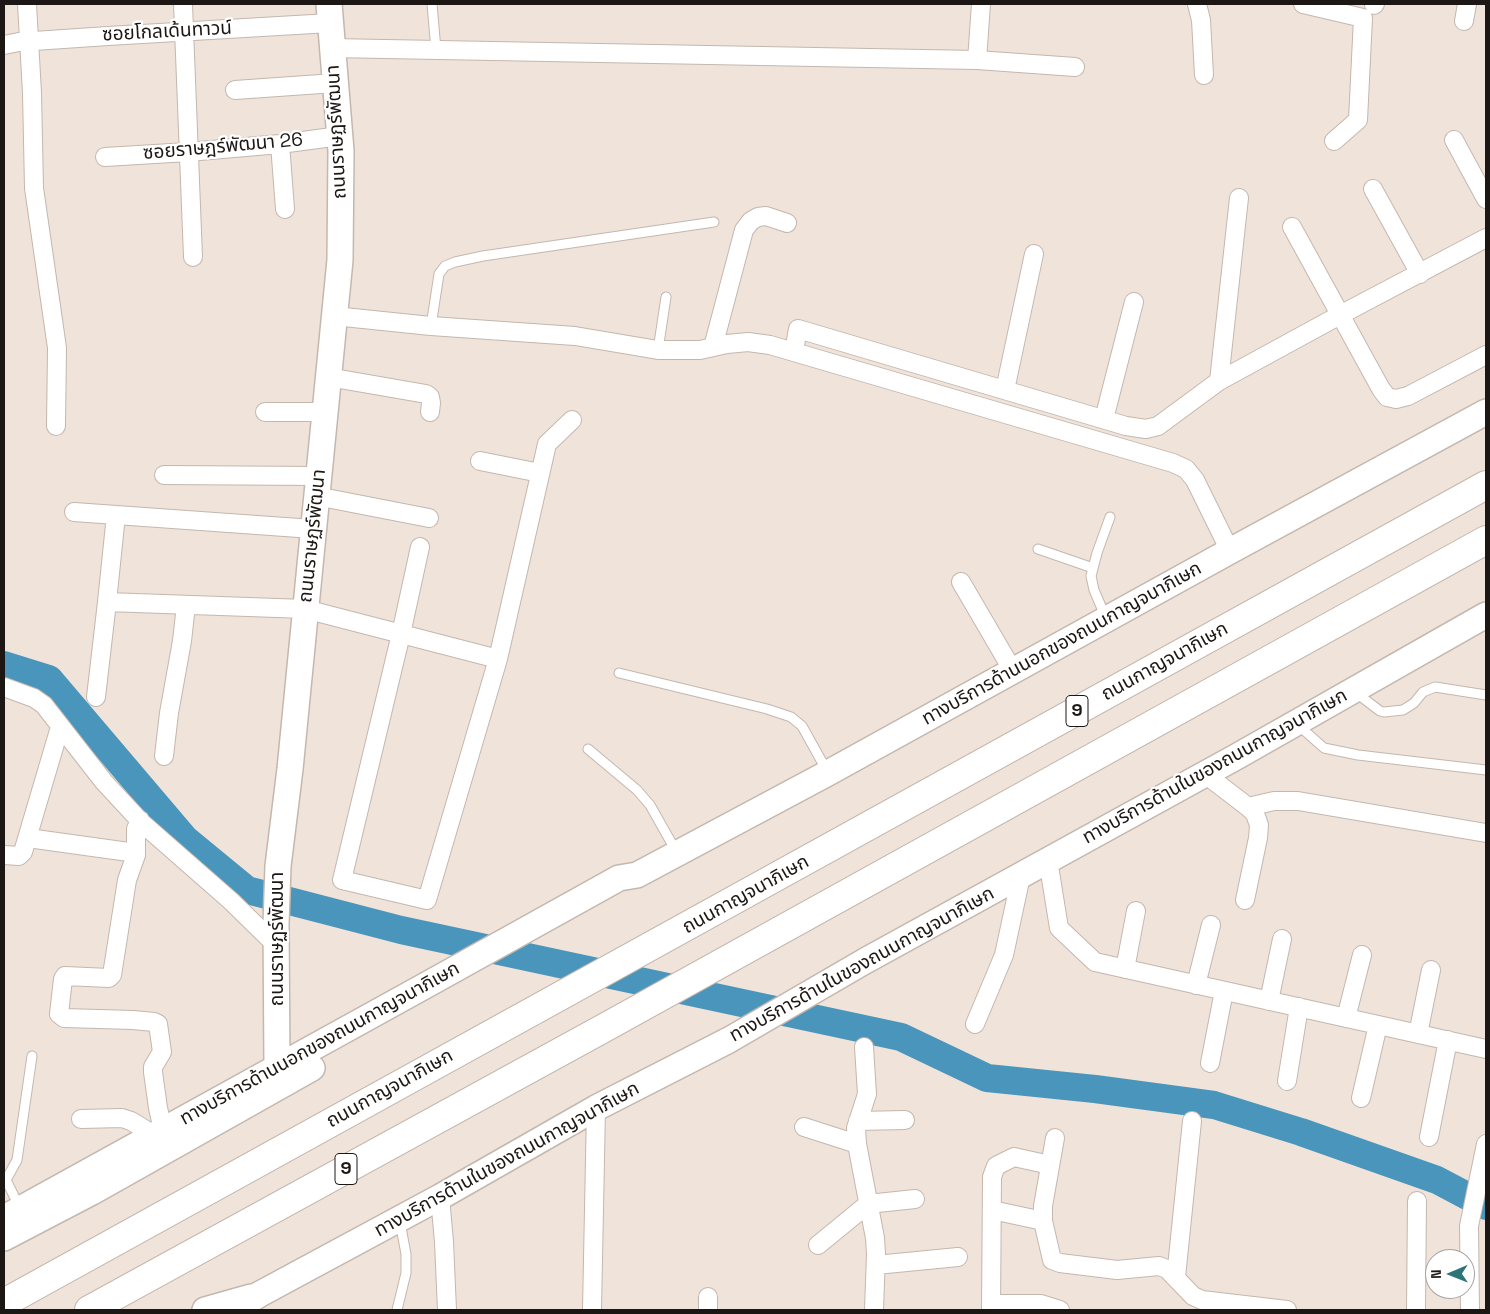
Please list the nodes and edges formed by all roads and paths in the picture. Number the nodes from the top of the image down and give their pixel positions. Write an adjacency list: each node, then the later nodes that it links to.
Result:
1 (27, 4): 9 (street)
2 (183, 4): 8 (street)
3 (432, 4): 12 (lane)
4 (981, 4): 13 (street)
5 (1197, 4): 15 (street)
6 (1303, 4): 20 (street)
7 (329, 13): 8 (street, ซอยโกลเด้นทาวน์); 11 (main road, ถนนราษฏร์พัฒนา)
8 (184, 31): 9 (street, ซอยโกลเด้นทาวน์); 22 (street)
9 (29, 42): 10 (street, ซอยโกลเด้นทาวน์); 53 (street)
10 (4, 45)
11 (332, 48): 12 (street); 16 (main road, ถนนราษฏร์พัฒนา)
12 (436, 50): 13 (street)
13 (977, 60): 14 (street)
14 (1075, 67)
15 (1204, 75)
16 (335, 83): 17 (street); 18 (main road, ถนนราษฏร์พัฒนา)
17 (235, 90)
18 (340, 136): 21 (street, ซอยราษฎร์พัฒนา 26); 38 (main road, ถนนราษฏร์พัฒนา)
19 (1454, 140): 26 (street)
20 (1334, 141)
21 (280, 144): 22 (street, ซอยราษฎร์พัฒนา 26); 27 (street)
22 (188, 152): 23 (street, ซอยราษฎร์พัฒนา 26); 33 (street)
23 (105, 158)
24 (1372, 189): 34 (street)
25 (1239, 198): 45 (street)
26 (1486, 198)
27 (285, 210)
28 (714, 222): 39 (lane)
29 (787, 223): 40 (street)
30 (1292, 227): 37 (street)
31 (1486, 238): 34 (street)
32 (1034, 254): 46 (street)
33 (193, 257)
34 (1420, 274): 37 (street)
35 (666, 297): 41 (lane)
36 (1134, 302): 51 (street)
37 (1340, 315): 43 (street); 45 (street)
38 (334, 316): 39 (street); 44 (main road, ถนนราษฏร์พัฒนา)
39 (431, 326): 41 (street)
40 (713, 347): 41 (street); 42 (street)
41 (658, 350)
42 (794, 352): 46 (street); 67 (street)
43 (1486, 355)
44 (328, 377): 48 (main road, ถนนราษฏร์พัฒนา); 49 (street)
45 (1219, 382): 51 (street)
46 (1005, 390): 51 (street)
47 (265, 412): 48 (street)
48 (325, 412): 58 (main road, ถนนราษฏร์พัฒนา)
49 (430, 412)
50 (1486, 412): 67 (main road, ทางบริการด้านนอกของถนนกาญจนาภิเษก)
51 (1104, 419)
52 (572, 420): 55 (street)
53 (56, 426)
54 (480, 461): 55 (street)
55 (540, 473): 76 (street)
56 (164, 476): 58 (street)
57 (1486, 485): 151 (highway, ถนนกาญจนาภิเษก / 9)
58 (317, 486): 62 (street); 63 (main road, ถนนราษฏร์พัฒนา)
59 (74, 512): 60 (street)
60 (116, 515): 63 (street); 70 (street)
61 (1110, 517): 68 (lane)
62 (429, 518)
63 (313, 529): 72 (main road, ถนนราษฏร์พัฒนา)
64 (1486, 540): 153 (highway, 9)
65 (420, 546): 75 (street)
66 (1038, 549): 68 (lane)
67 (1230, 551): 74 (main road, ทางบริการด้านนอกของถนนกาญจนาภิเษก)
68 (1093, 568): 74 (lane)
69 (961, 582): 77 (street)
70 (107, 602): 71 (street); 82 (street)
71 (186, 606): 72 (street); 86 (street)
72 (305, 610): 75 (street); 102 (main road, ถนนราษฏร์พัฒนา)
73 (1486, 615): 80 (main road, ทางบริการด้านในของถนนกาญจนาภิเษก)
74 (1106, 619): 77 (main road, ทางบริการด้านนอกของถนนกาญจนาภิเษก)
75 (401, 634): 76 (street); 76 (street)
76 (498, 659)
77 (1013, 671): 88 (main road, ทางบริการด้านนอกของถนนกาญจนาภิเษก)
78 (619, 673): 88 (lane)
79 (4, 687): 84 (street)
80 (1353, 690): 81 (lane); 83 (main road, ทางบริการด้านในของถนนกาญจนาภิเษก)
81 (1486, 695)
82 (96, 696)
83 (1296, 723): 87 (lane); 89 (main road, ทางบริการด้านในของถนนกาญจนาภิเษก)
84 (60, 727): 91 (street); 93 (street)
85 (588, 749): 95 (lane)
86 (164, 756)
87 (1486, 770)
88 (828, 773): 95 (main road, ทางบริการด้านนอกของถนนกาญจนาภิเษก)
89 (1205, 774): 90 (street); 97 (main road, ทางบริการด้านในของถนนกาญจนาภิเษก)
90 (1248, 807): 92 (street); 99 (street)
91 (141, 822): 94 (street); 102 (street)
92 (1486, 833)
93 (28, 838): 94 (street); 96 (street)
94 (136, 853): 130 (street)
95 (677, 854): 109 (main road, ทางบริการด้านนอกของถนนกาญจนาภิเษก)
96 (4, 855)
97 (1048, 860): 98 (main road, ทางบริการด้านในของถนนกาญจนาภิเษก); 105 (street)
98 (1021, 876): 113 (street); 124 (main road, ทางบริการด้านในของถนนกาญจนาภิเษก)
99 (1245, 900)
100 (1136, 912): 105 (street)
101 (1210, 925): 107 (street)
102 (276, 934): 121 (main road, ถนนราษฏร์พัฒนา)
103 (1282, 939): 110 (street)
104 (1362, 955): 112 (street)
105 (1125, 969): 107 (street)
106 (1431, 970): 115 (street)
107 (1196, 985): 108 (street)
108 (1224, 991): 110 (street); 120 (street)
109 (425, 996): 121 (main road, ทางบริการด้านนอกของถนนกาญจนาภิเษก); 145 (main road)
110 (1269, 1001): 111 (street)
111 (1299, 1007): 112 (street); 122 (street)
112 (1346, 1018): 114 (street)
113 (975, 1024)
114 (1378, 1025): 115 (street); 123 (street)
115 (1418, 1034): 116 (street)
116 (1448, 1040): 118 (street); 131 (street)
117 (864, 1047): 128 (street)
118 (1486, 1049)
119 (32, 1056): 136 (lane)
120 (1210, 1063)
121 (277, 1068): 130 (main road, ทางบริการด้านนอกของถนนกาญจนาภิเษก)
122 (1287, 1081)
123 (1362, 1098)
124 (596, 1108): 137 (main road, ทางบริการด้านในของถนนกาญจนาภิเษก); 158 (street)
125 (82, 1119): 130 (street)
126 (906, 1120): 128 (street)
127 (1192, 1120): 149 (street)
128 (858, 1121): 133 (street)
129 (804, 1127): 133 (street)
130 (158, 1133): 142 (main road, ทางบริการด้านนอกของถนนกาญจนาภิเษก)
131 (1429, 1137)
132 (1055, 1138): 135 (street)
133 (857, 1144): 140 (street)
134 (1486, 1144): 163 (street)
135 (1050, 1165): 141 (street); 144 (street)
136 (5, 1179): 142 (lane)
137 (440, 1197): 143 (main road, ทางบริการด้านในของถนนกาญจนาภิเษก); 157 (street)
138 (915, 1199): 140 (street)
139 (1416, 1201): 162 (street)
140 (868, 1204): 146 (street); 148 (street)
141 (992, 1210): 144 (street); 152 (street)
142 (12, 1213)
143 (399, 1219): 150 (main road, ทางบริการด้านในของถนนกาญจนาภิเษก); 156 (lane)
144 (1043, 1221): 149 (street)
145 (4, 1238)
146 (818, 1245)
147 (958, 1257): 148 (street)
148 (876, 1265): 159 (street)
149 (1176, 1277): 161 (street)
150 (259, 1302): 154 (main road); 155 (main road, ทางบริการด้านในของถนนกาญจนาภิเษก)
151 (4, 1303)
152 (991, 1307): 160 (street)
153 (88, 1310)
154 (205, 1310)
155 (234, 1310)
156 (397, 1310)
157 (447, 1310)
158 (592, 1310)
159 (874, 1310)
160 (1060, 1310)
161 (1286, 1310)
162 (1416, 1310)
163 (1470, 1310)

